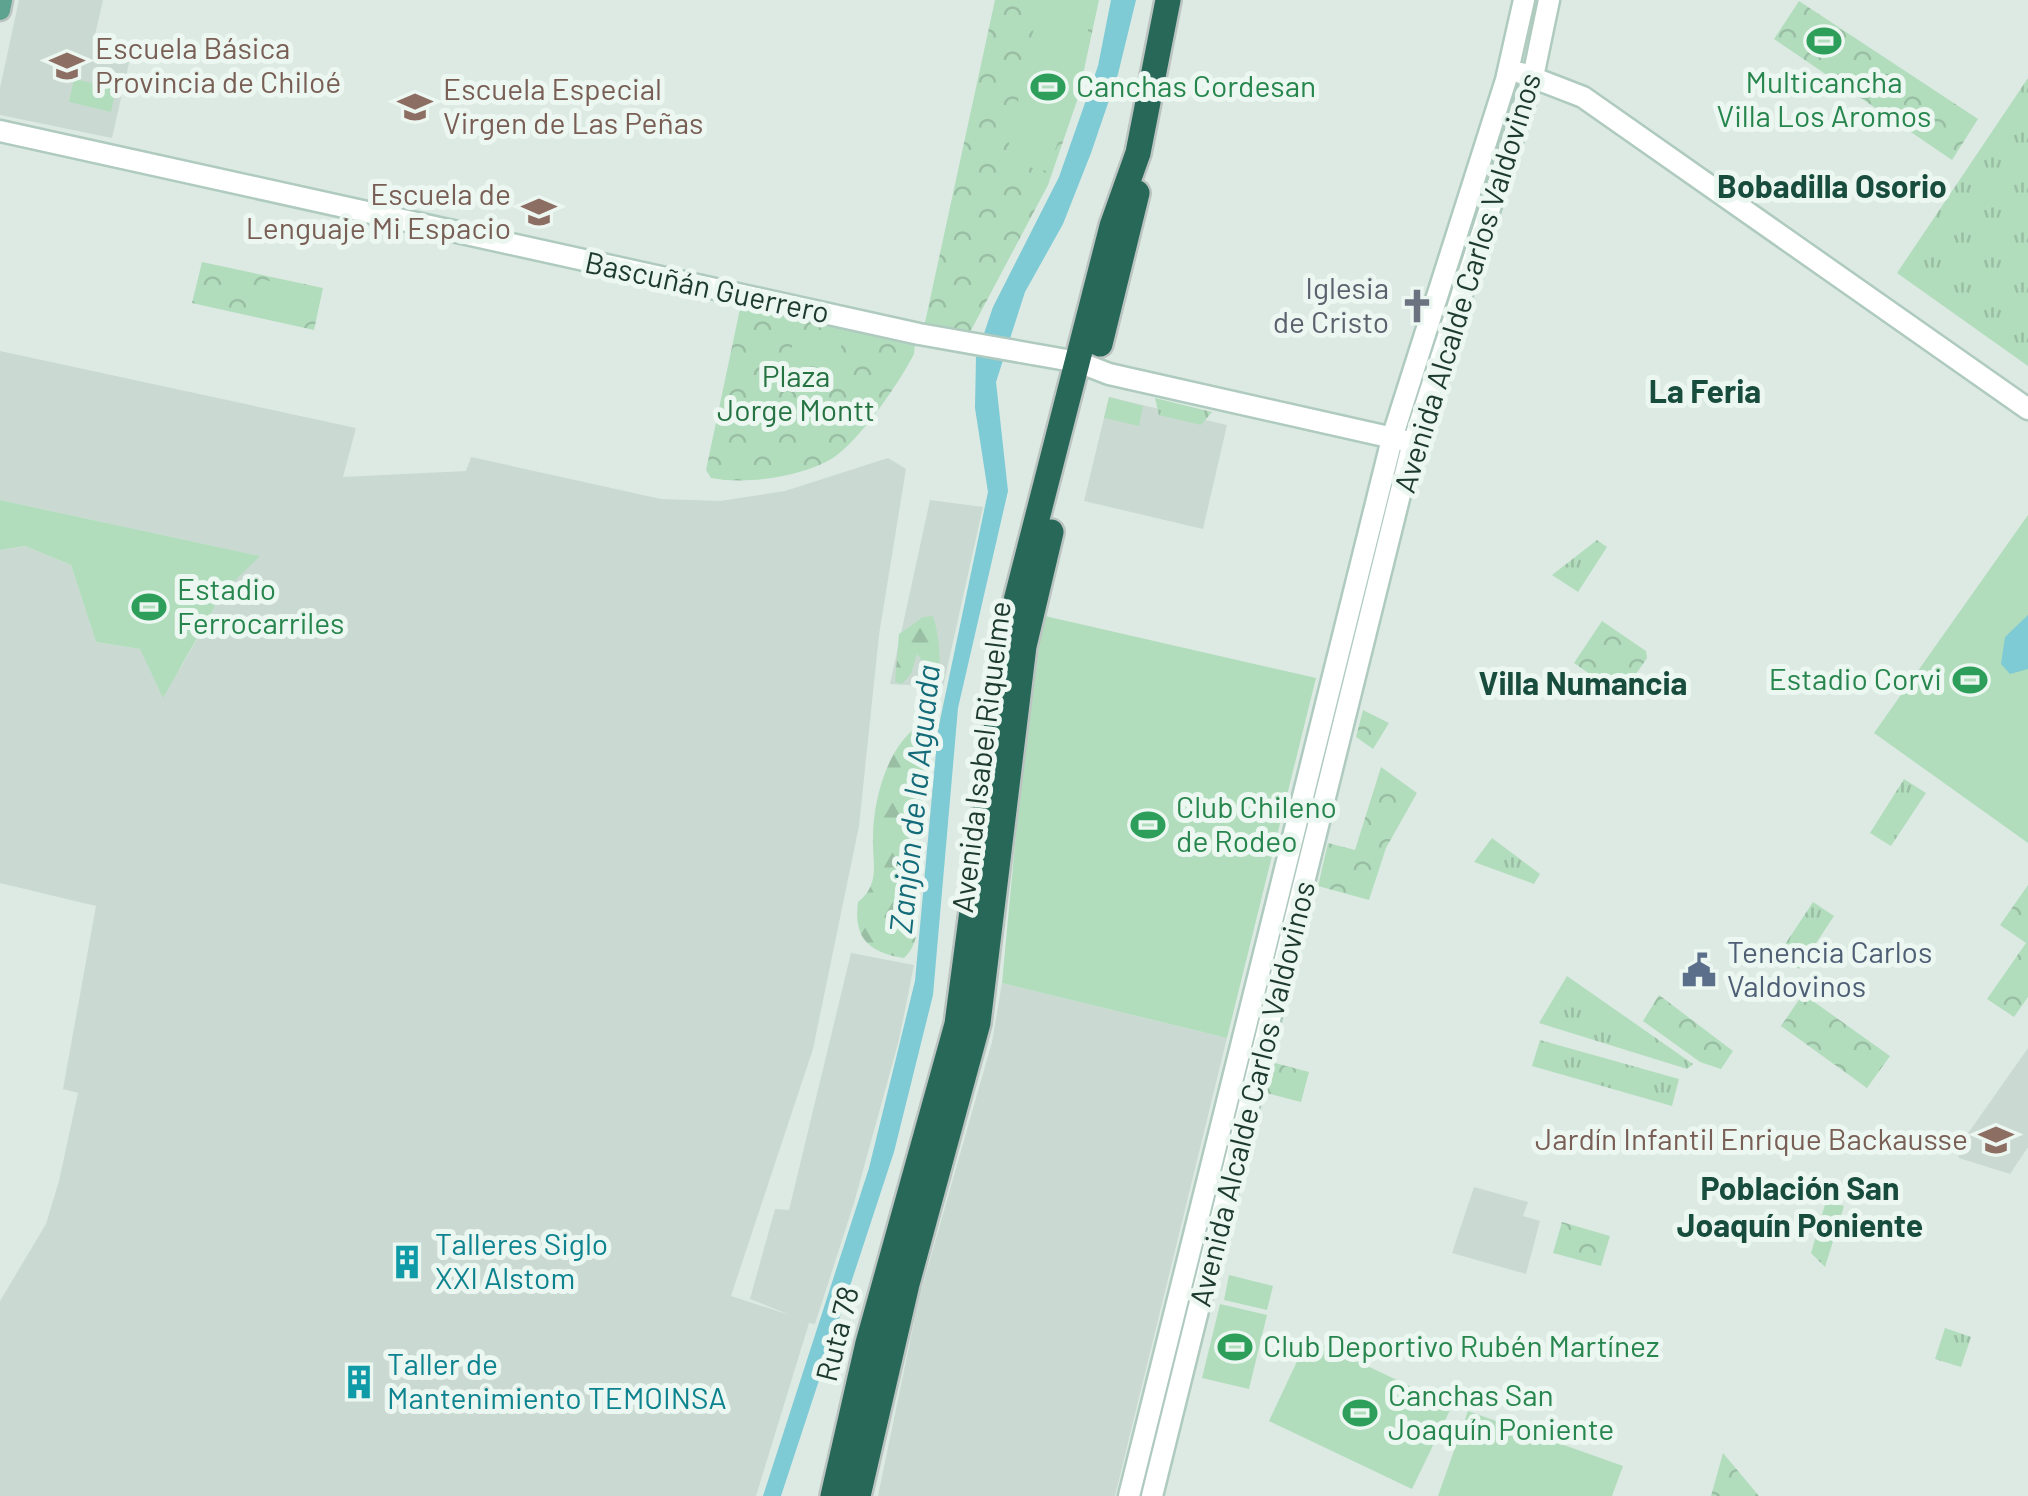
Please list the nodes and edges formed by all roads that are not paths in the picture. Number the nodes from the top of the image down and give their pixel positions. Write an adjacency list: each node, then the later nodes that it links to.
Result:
1 (2, 0): 5 (main road)
2 (1168, 0): 16 (highway, Avenida Isabel Riquelme)
3 (1524, 0): 6 (main road, Avenida Alcalde Carlos Valdovinos)
4 (1549, 0): 7 (main road, Avenida Alcalde Carlos Valdovinos)
5 (0, 10)
6 (1518, 29): 7 (main road); 8 (main road, Avenida Alcalde Carlos Valdovinos)
7 (1542, 35): 9 (main road, Avenida Alcalde Carlos Valdovinos)
8 (1509, 70): 9 (main road); 11 (main road, Avenida Alcalde Carlos Valdovinos)
9 (1534, 77): 12 (main road, Avenida Alcalde Carlos Valdovinos); 17 (main road)
10 (0, 131): 16 (main road, Bascuñán Guerrero)
11 (1482, 160): 12 (main road); 13 (main road, Avenida Alcalde Carlos Valdovinos)
12 (1503, 169): 14 (main road, Avenida Alcalde Carlos Valdovinos)
13 (1451, 253): 14 (main road); 15 (main road, Avenida Alcalde Carlos Valdovinos)
14 (1474, 259): 15 (main road, Avenida Alcalde Carlos Valdovinos)
15 (1432, 347): 18 (main road, Avenida Alcalde Carlos Valdovinos)
16 (1090, 371): 18 (main road, Bascuñán Guerrero); 19 (highway, Avenida Isabel Riquelme)
17 (2028, 409)
18 (1403, 441): 22 (main road, Avenida Alcalde Carlos Valdovinos); 23 (main road, Avenida Alcalde Carlos Valdovinos)
19 (921, 1192): 20 (highway, Ruta 78); 21 (highway, Ruta 78)
20 (833, 1496)
21 (858, 1496)
22 (1130, 1496)
23 (1152, 1496)

